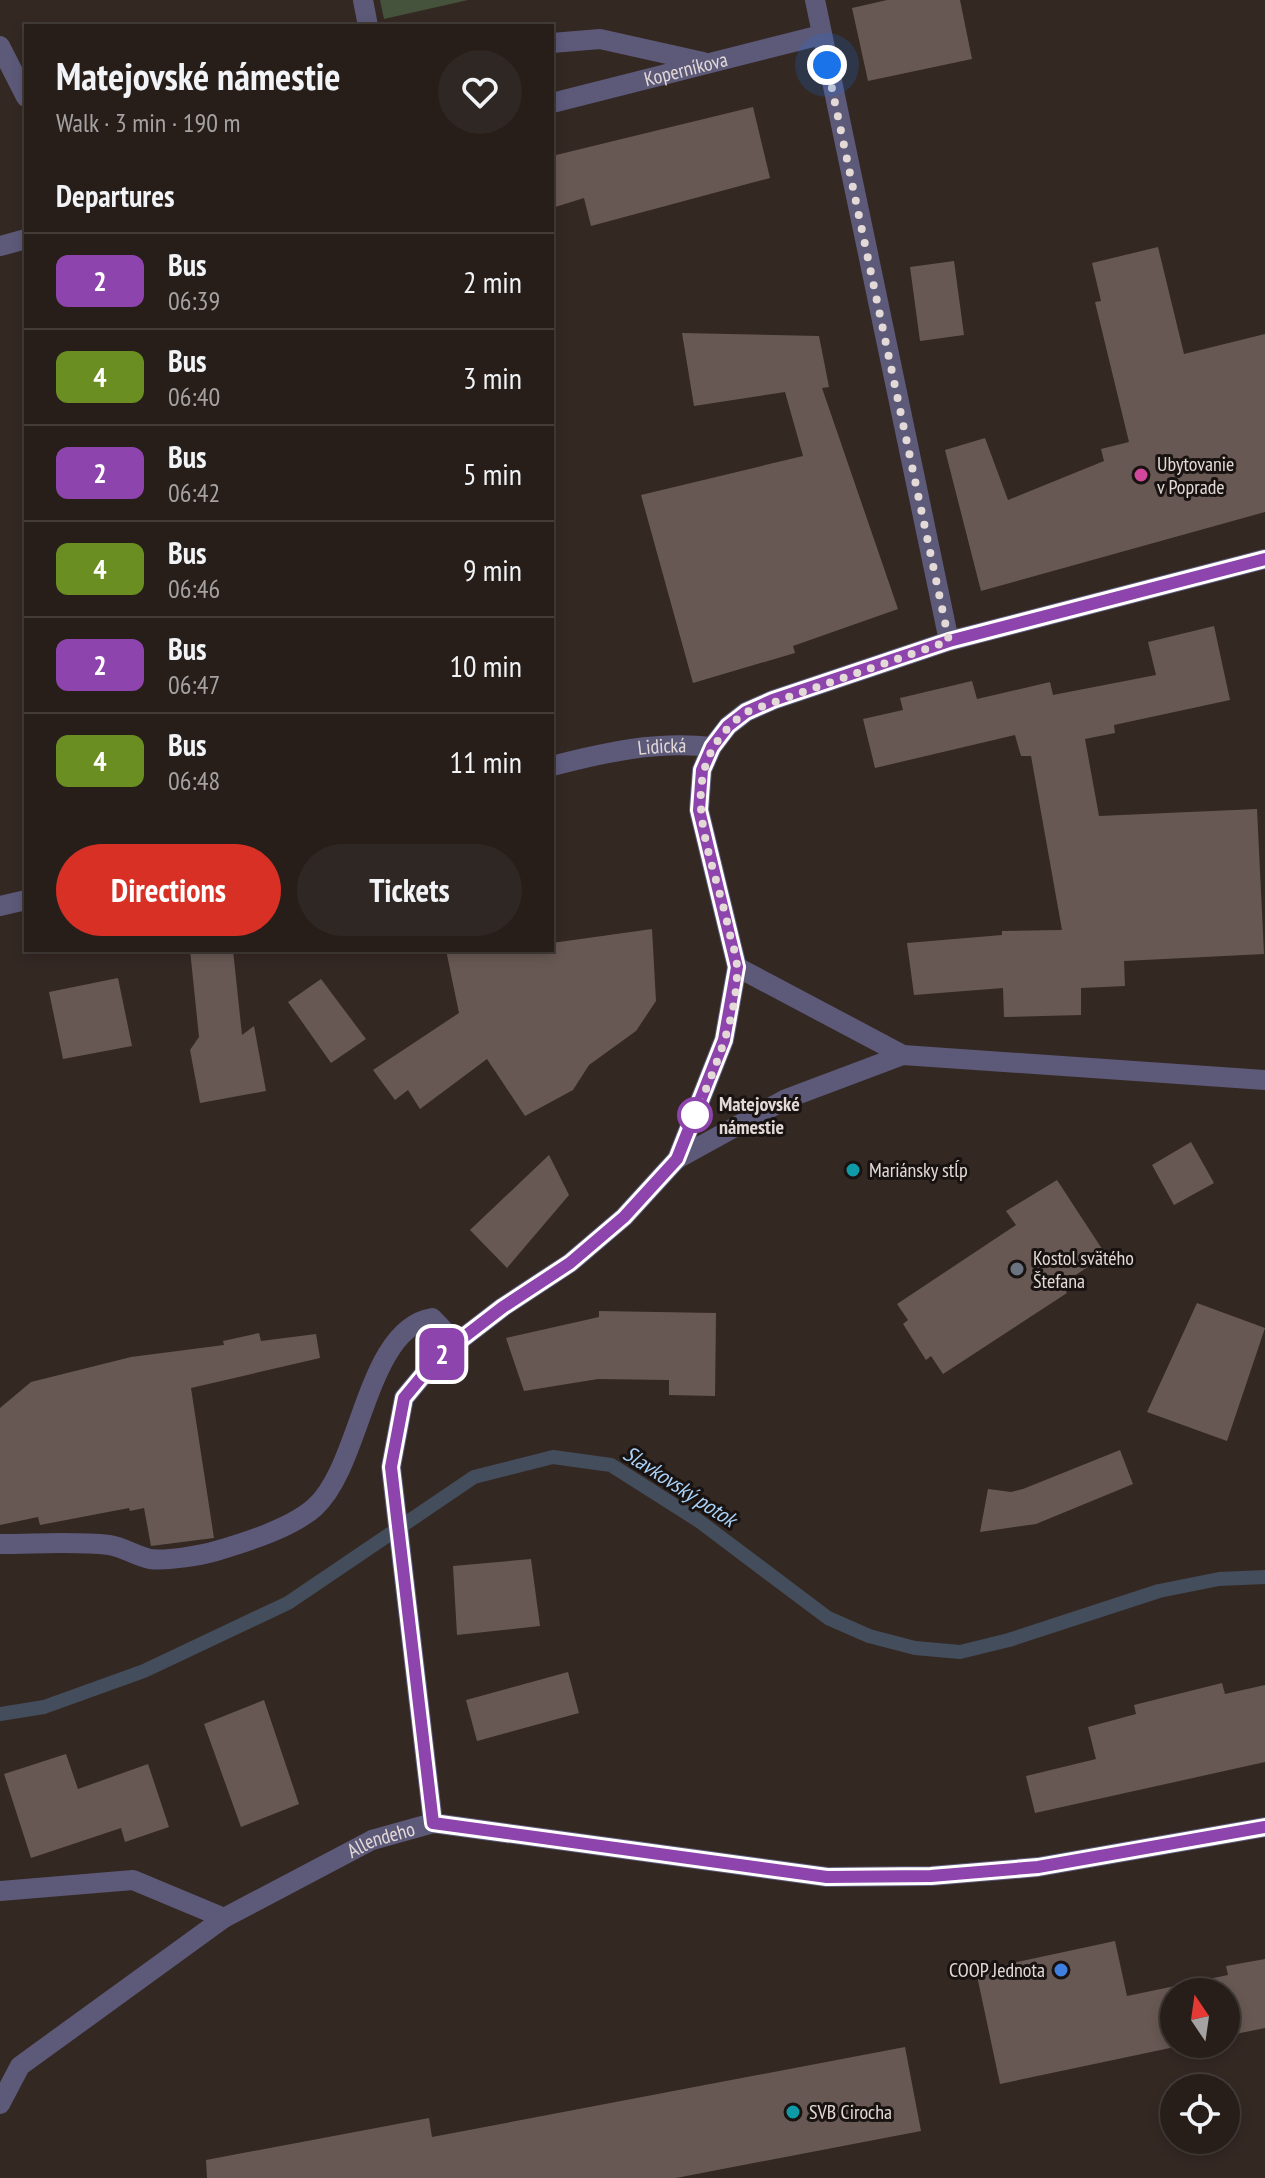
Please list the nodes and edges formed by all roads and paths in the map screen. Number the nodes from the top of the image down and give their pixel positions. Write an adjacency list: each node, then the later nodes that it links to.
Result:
1 (363, 0): 3 (street)
2 (815, 0): 4 (street)
3 (368, 24)
4 (821, 35): 7 (street, Koperníkova); 13 (street)
5 (554, 43): 7 (street)
6 (0, 46): 8 (street)
7 (706, 63): 9 (street, Koperníkova)
8 (24, 93)
9 (554, 102)
10 (24, 240): 11 (street)
11 (0, 246)
12 (1265, 559): 13 (street, Lidická)
13 (949, 641): 14 (street, Lidická)
14 (712, 747): 15 (street, Lidická); 18 (street)
15 (554, 765)
16 (24, 900): 17 (street)
17 (0, 906)
18 (737, 967): 19 (street); 21 (street)
19 (903, 1055): 20 (street); 21 (street)
20 (1265, 1080)
21 (677, 1159): 22 (street)
22 (456, 1343): 23 (street); 24 (street)
23 (0, 1544)
24 (433, 1823): 25 (street, Allendeho); 27 (street, Allendeho)
25 (1265, 1827)
26 (0, 1891): 27 (street)
27 (224, 1918): 28 (street, Allendeho)
28 (0, 2104)

